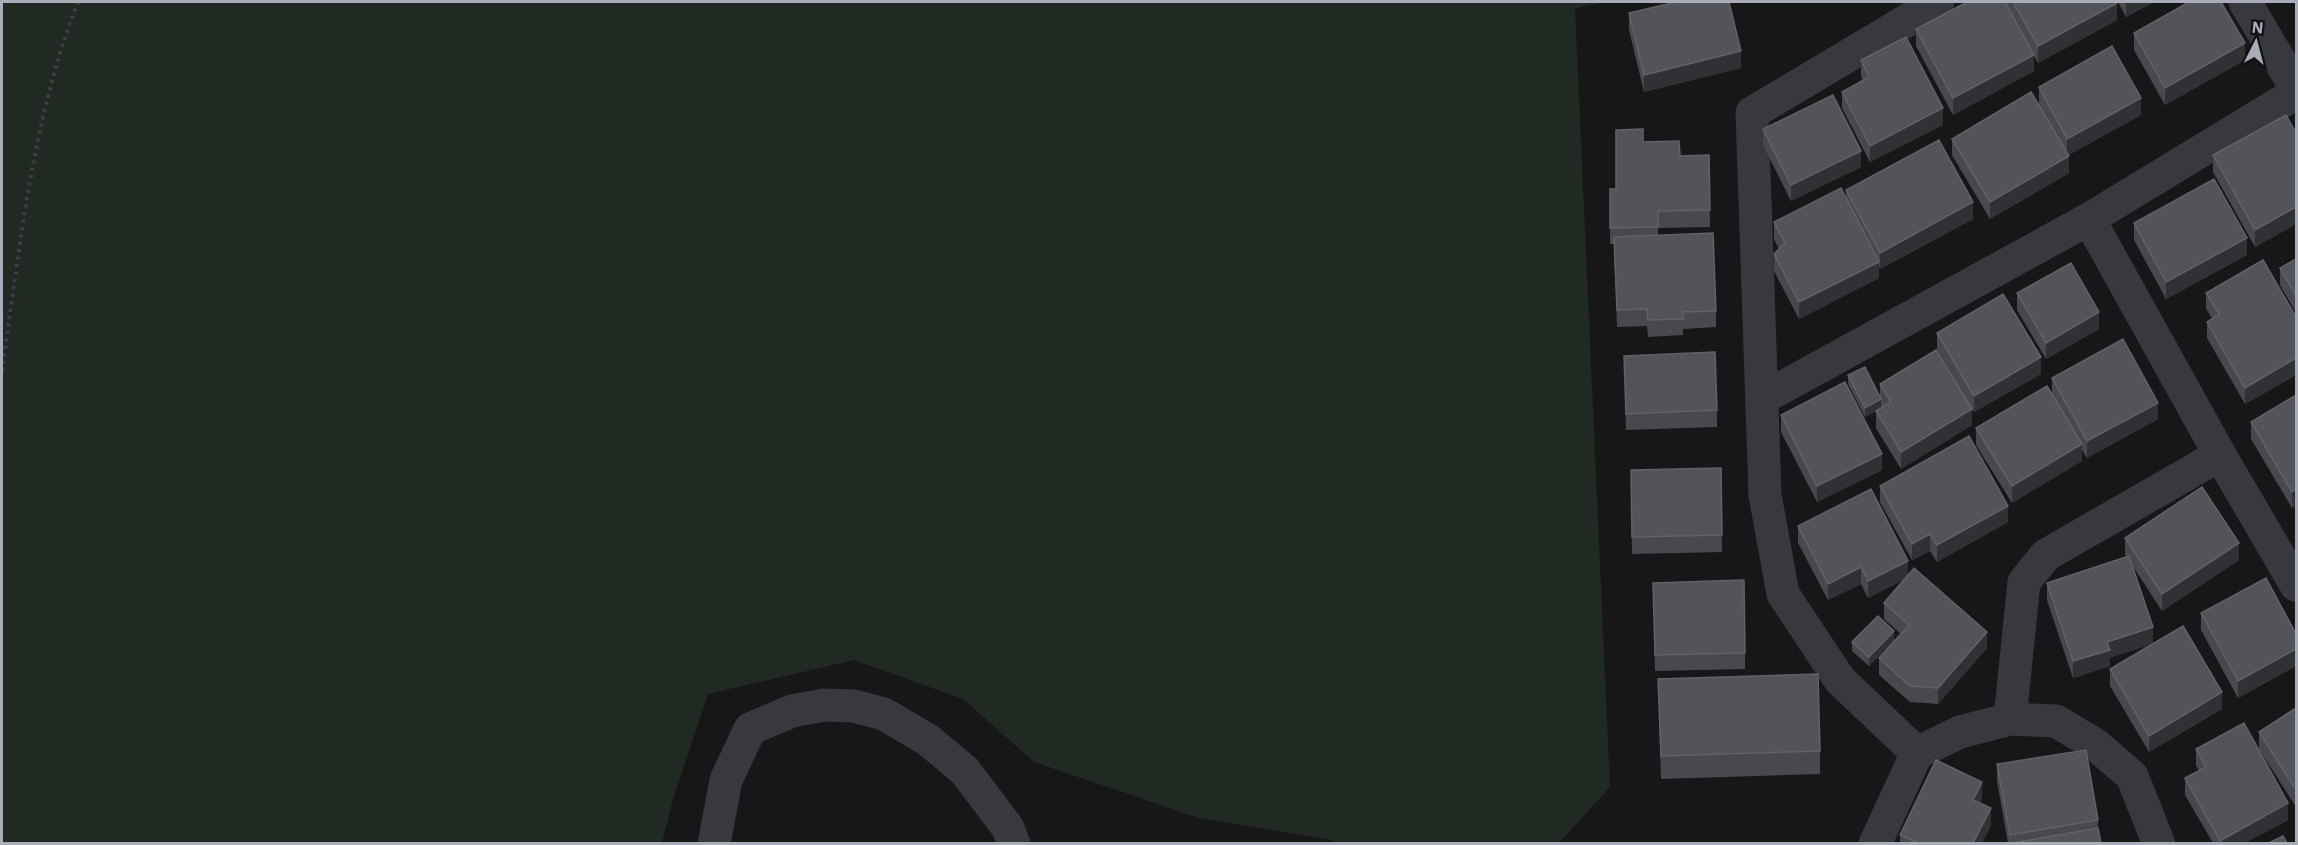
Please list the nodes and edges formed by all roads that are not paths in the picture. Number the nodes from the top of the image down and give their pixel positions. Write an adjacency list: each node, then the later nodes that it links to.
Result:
1 (1938, 2): 6 (street)
2 (2245, 2): 3 (street)
3 (2296, 88)
4 (2296, 93): 5 (street)
5 (2089, 219): 6 (street); 7 (street)
6 (1763, 398): 10 (street)
7 (2220, 455): 8 (street); 9 (street)
8 (2296, 585)
9 (2010, 719): 10 (street); 14 (street)
10 (1917, 753): 13 (street)
11 (714, 843): 12 (street)
12 (1014, 843)
13 (1875, 843)
14 (2159, 843)

